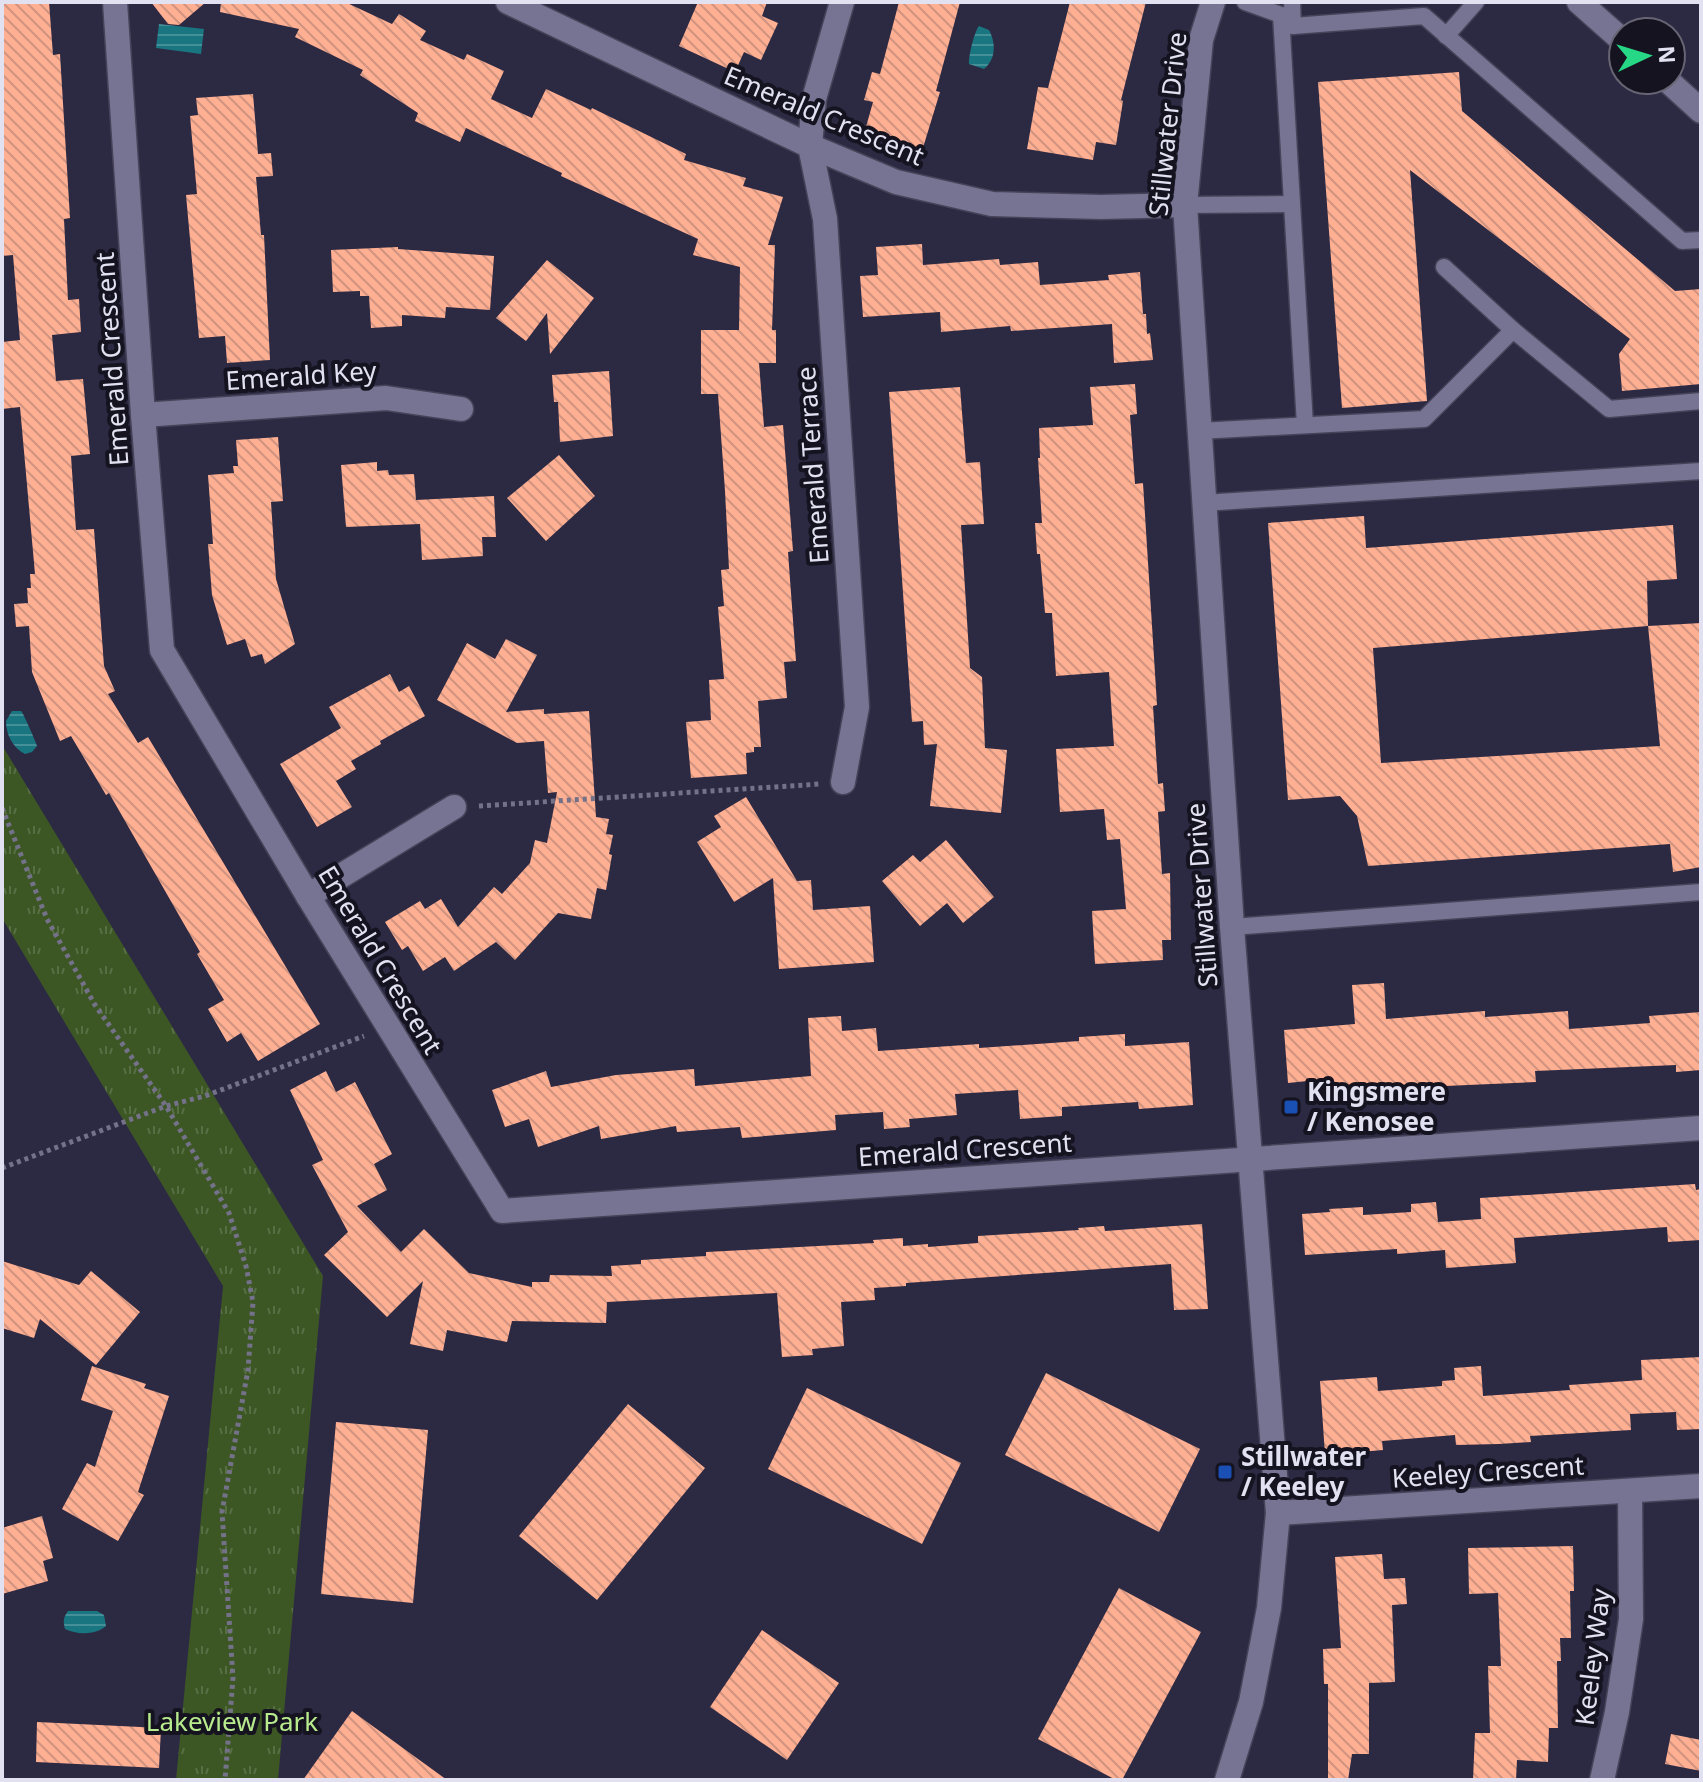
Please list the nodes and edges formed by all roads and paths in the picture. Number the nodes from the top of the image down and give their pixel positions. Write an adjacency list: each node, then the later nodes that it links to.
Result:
1 (115, 2): 22 (street, Emerald Crescent)
2 (508, 2): 14 (street, Emerald Crescent)
3 (842, 2): 14 (street, Emerald Terrace)
4 (1213, 2): 16 (street, Stillwater Drive)
5 (1245, 2): 9 (lane)
6 (1476, 2): 8 (lane)
7 (1579, 2): 10 (street)
8 (1457, 8): 11 (lane)
9 (1289, 14): 11 (lane); 15 (lane)
10 (1607, 27)
11 (1446, 36): 17 (lane)
12 (1685, 96): 13 (street)
13 (1701, 111)
14 (810, 146): 16 (street, Emerald Crescent); 27 (street, Emerald Terrace)
15 (1292, 204): 16 (lane); 23 (lane)
16 (1185, 205): 24 (street, Stillwater Drive)
17 (1701, 240)
18 (1444, 267): 19 (lane)
19 (1513, 330): 20 (lane); 23 (lane)
20 (1701, 401)
21 (461, 409): 22 (street, Emerald Key)
22 (143, 415): 32 (street, Emerald Crescent)
23 (1305, 425): 24 (lane)
24 (1199, 431): 26 (street, Stillwater Drive)
25 (1701, 471): 26 (lane)
26 (1203, 503): 33 (street, Stillwater Drive)
27 (843, 782): 28 (path)
28 (510, 806)
29 (454, 807): 32 (street)
30 (2, 808): 35 (path)
31 (1701, 892): 33 (lane)
32 (308, 896): 37 (street, Emerald Crescent)
33 (1232, 927): 37 (street, Stillwater Drive)
34 (362, 1037): 35 (path)
35 (166, 1106): 38 (path); 42 (path)
36 (1701, 1128): 37 (street)
37 (1250, 1158): 41 (street, Stillwater Drive)
38 (2, 1168)
39 (1701, 1486): 40 (street, Keeley Crescent)
40 (1630, 1491): 41 (street, Keeley Crescent); 44 (street, Keeley Way)
41 (1278, 1513): 43 (street, Stillwater Drive)
42 (225, 1780)
43 (1227, 1780)
44 (1602, 1780)

